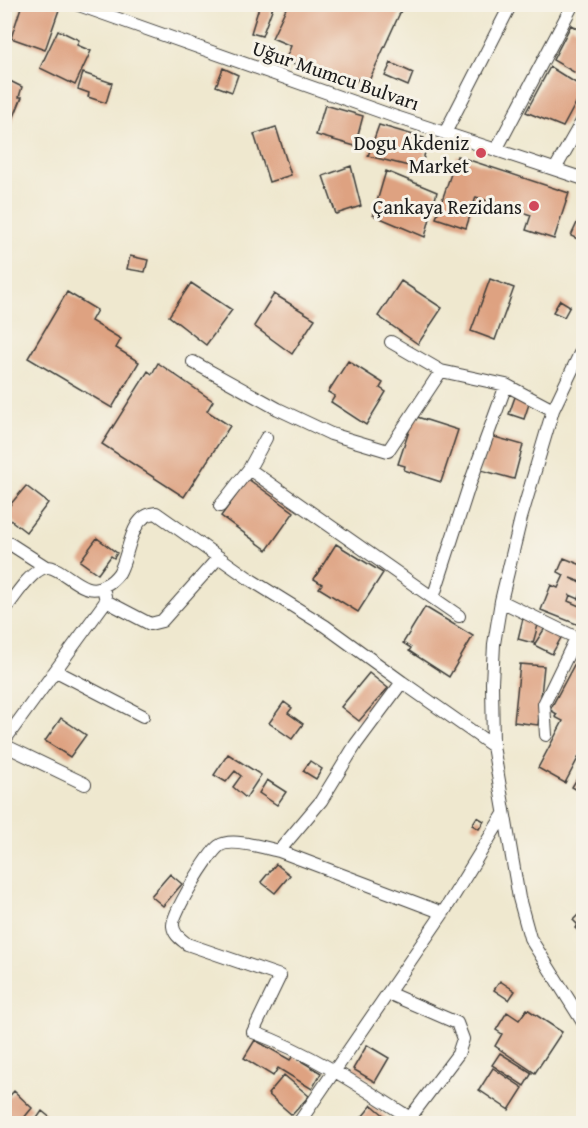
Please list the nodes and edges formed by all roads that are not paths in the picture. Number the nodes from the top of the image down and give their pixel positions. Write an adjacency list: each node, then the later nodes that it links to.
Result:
1 (76, 4): 5 (street, Uğur Mumcu Bulvarı)
2 (511, 4): 5 (street)
3 (573, 4): 6 (street)
4 (584, 118): 7 (street)
5 (445, 134): 6 (street, Uğur Mumcu Bulvarı)
6 (496, 150): 7 (street, Uğur Mumcu Bulvarı)
7 (555, 169): 8 (street, Uğur Mumcu Bulvarı)
8 (584, 179)
9 (392, 342): 12 (street)
10 (584, 345): 14 (street)
11 (194, 362): 12 (street)
12 (441, 371): 13 (street)
13 (506, 385): 14 (street); 22 (street)
14 (553, 410): 24 (street)
15 (266, 438): 16 (street)
16 (249, 469): 17 (street); 22 (street)
17 (220, 506)
18 (4, 540): 20 (street)
19 (219, 557): 21 (street); 23 (street); 29 (street)
20 (46, 567): 21 (street); 25 (street)
21 (103, 587): 23 (street)
22 (433, 598): 26 (street)
23 (106, 601): 28 (street)
24 (501, 601): 27 (street); 33 (street)
25 (4, 611)
26 (459, 616)
27 (580, 639): 31 (street)
28 (56, 671): 30 (street); 32 (street)
29 (402, 682): 33 (street); 36 (street)
30 (143, 716)
31 (546, 735)
32 (4, 743): 34 (street)
33 (492, 746): 35 (street)
34 (85, 784)
35 (504, 814): 37 (street); 39 (street)
36 (279, 851): 37 (street); 40 (street)
37 (443, 912): 38 (street)
38 (388, 993): 40 (street); 41 (street)
39 (584, 1024)
40 (335, 1070): 41 (street); 42 (street)
41 (408, 1121)
42 (298, 1124)

